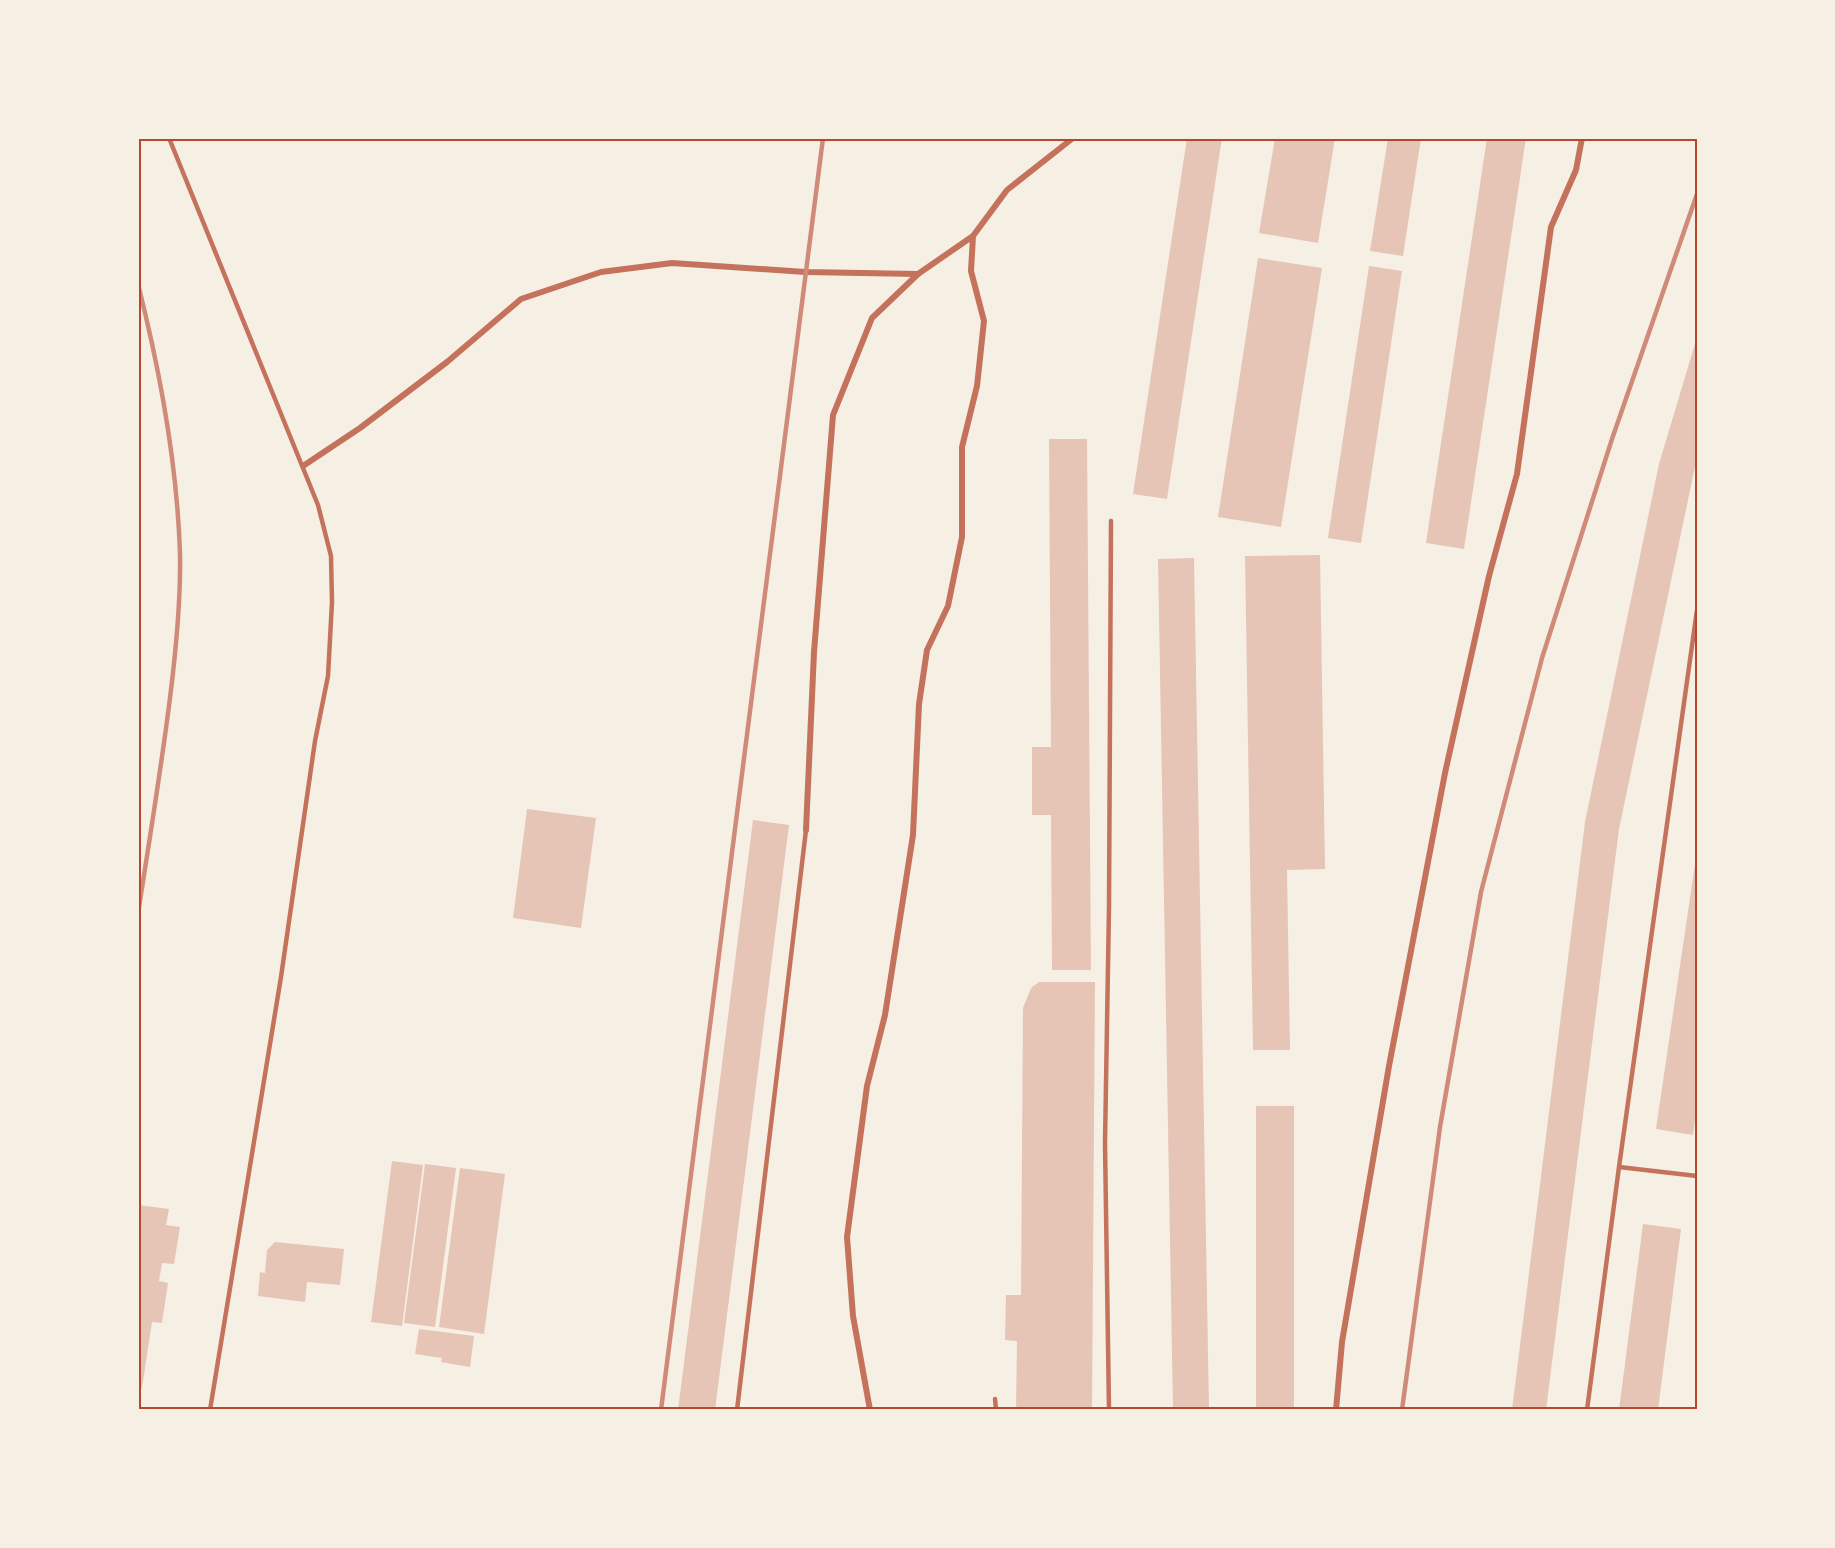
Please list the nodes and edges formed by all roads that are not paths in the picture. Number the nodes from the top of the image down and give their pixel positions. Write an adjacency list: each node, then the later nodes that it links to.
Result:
1 (169, 138): 6 (lane)
2 (1074, 138): 4 (street)
3 (1582, 138): 18 (street)
4 (973, 236): 5 (street); 15 (street)
5 (918, 274): 6 (street); 9 (street)
6 (303, 466): 13 (lane)
7 (1111, 521): 17 (lane)
8 (1697, 610): 10 (lane)
9 (806, 830): 14 (lane)
10 (1618, 1167): 11 (lane); 19 (lane)
11 (1697, 1176)
12 (995, 1399): 16 (lane)
13 (210, 1410)
14 (737, 1410)
15 (870, 1410)
16 (996, 1410)
17 (1109, 1410)
18 (1336, 1410)
19 (1587, 1410)

